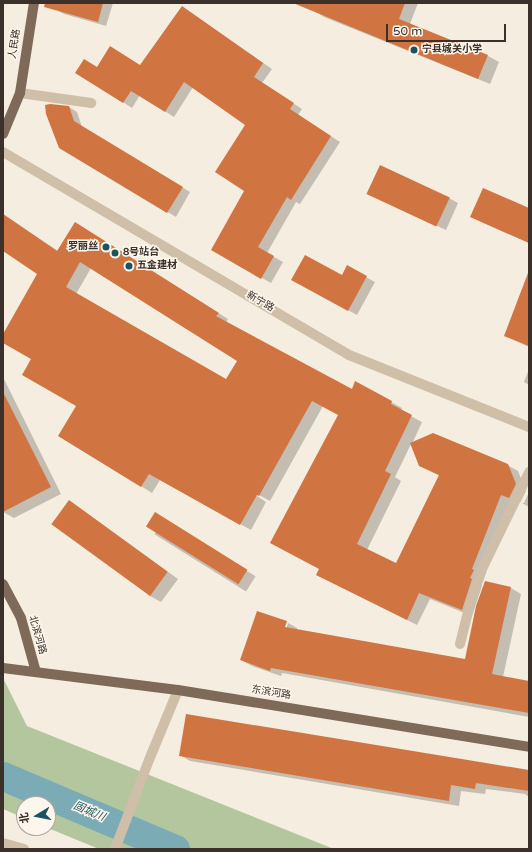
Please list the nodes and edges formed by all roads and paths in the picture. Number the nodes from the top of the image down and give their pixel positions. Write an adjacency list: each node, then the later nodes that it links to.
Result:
1 (34, 3): 2 (main road, 人民路)
2 (20, 93): 3 (street); 4 (main road, 人民路)
3 (91, 103)
4 (3, 134)
5 (3, 152): 6 (street, 新宁路)
6 (529, 427)
7 (529, 472): 9 (street)
8 (3, 584): 11 (main road, 北滨河路)
9 (460, 644)
10 (6, 668): 11 (main road, 东滨河路)
11 (36, 672): 12 (main road, 东滨河路)
12 (178, 690): 13 (main road, 东滨河路); 16 (street)
13 (529, 747)
14 (3, 843): 15 (street)
15 (24, 849)
16 (115, 849)

